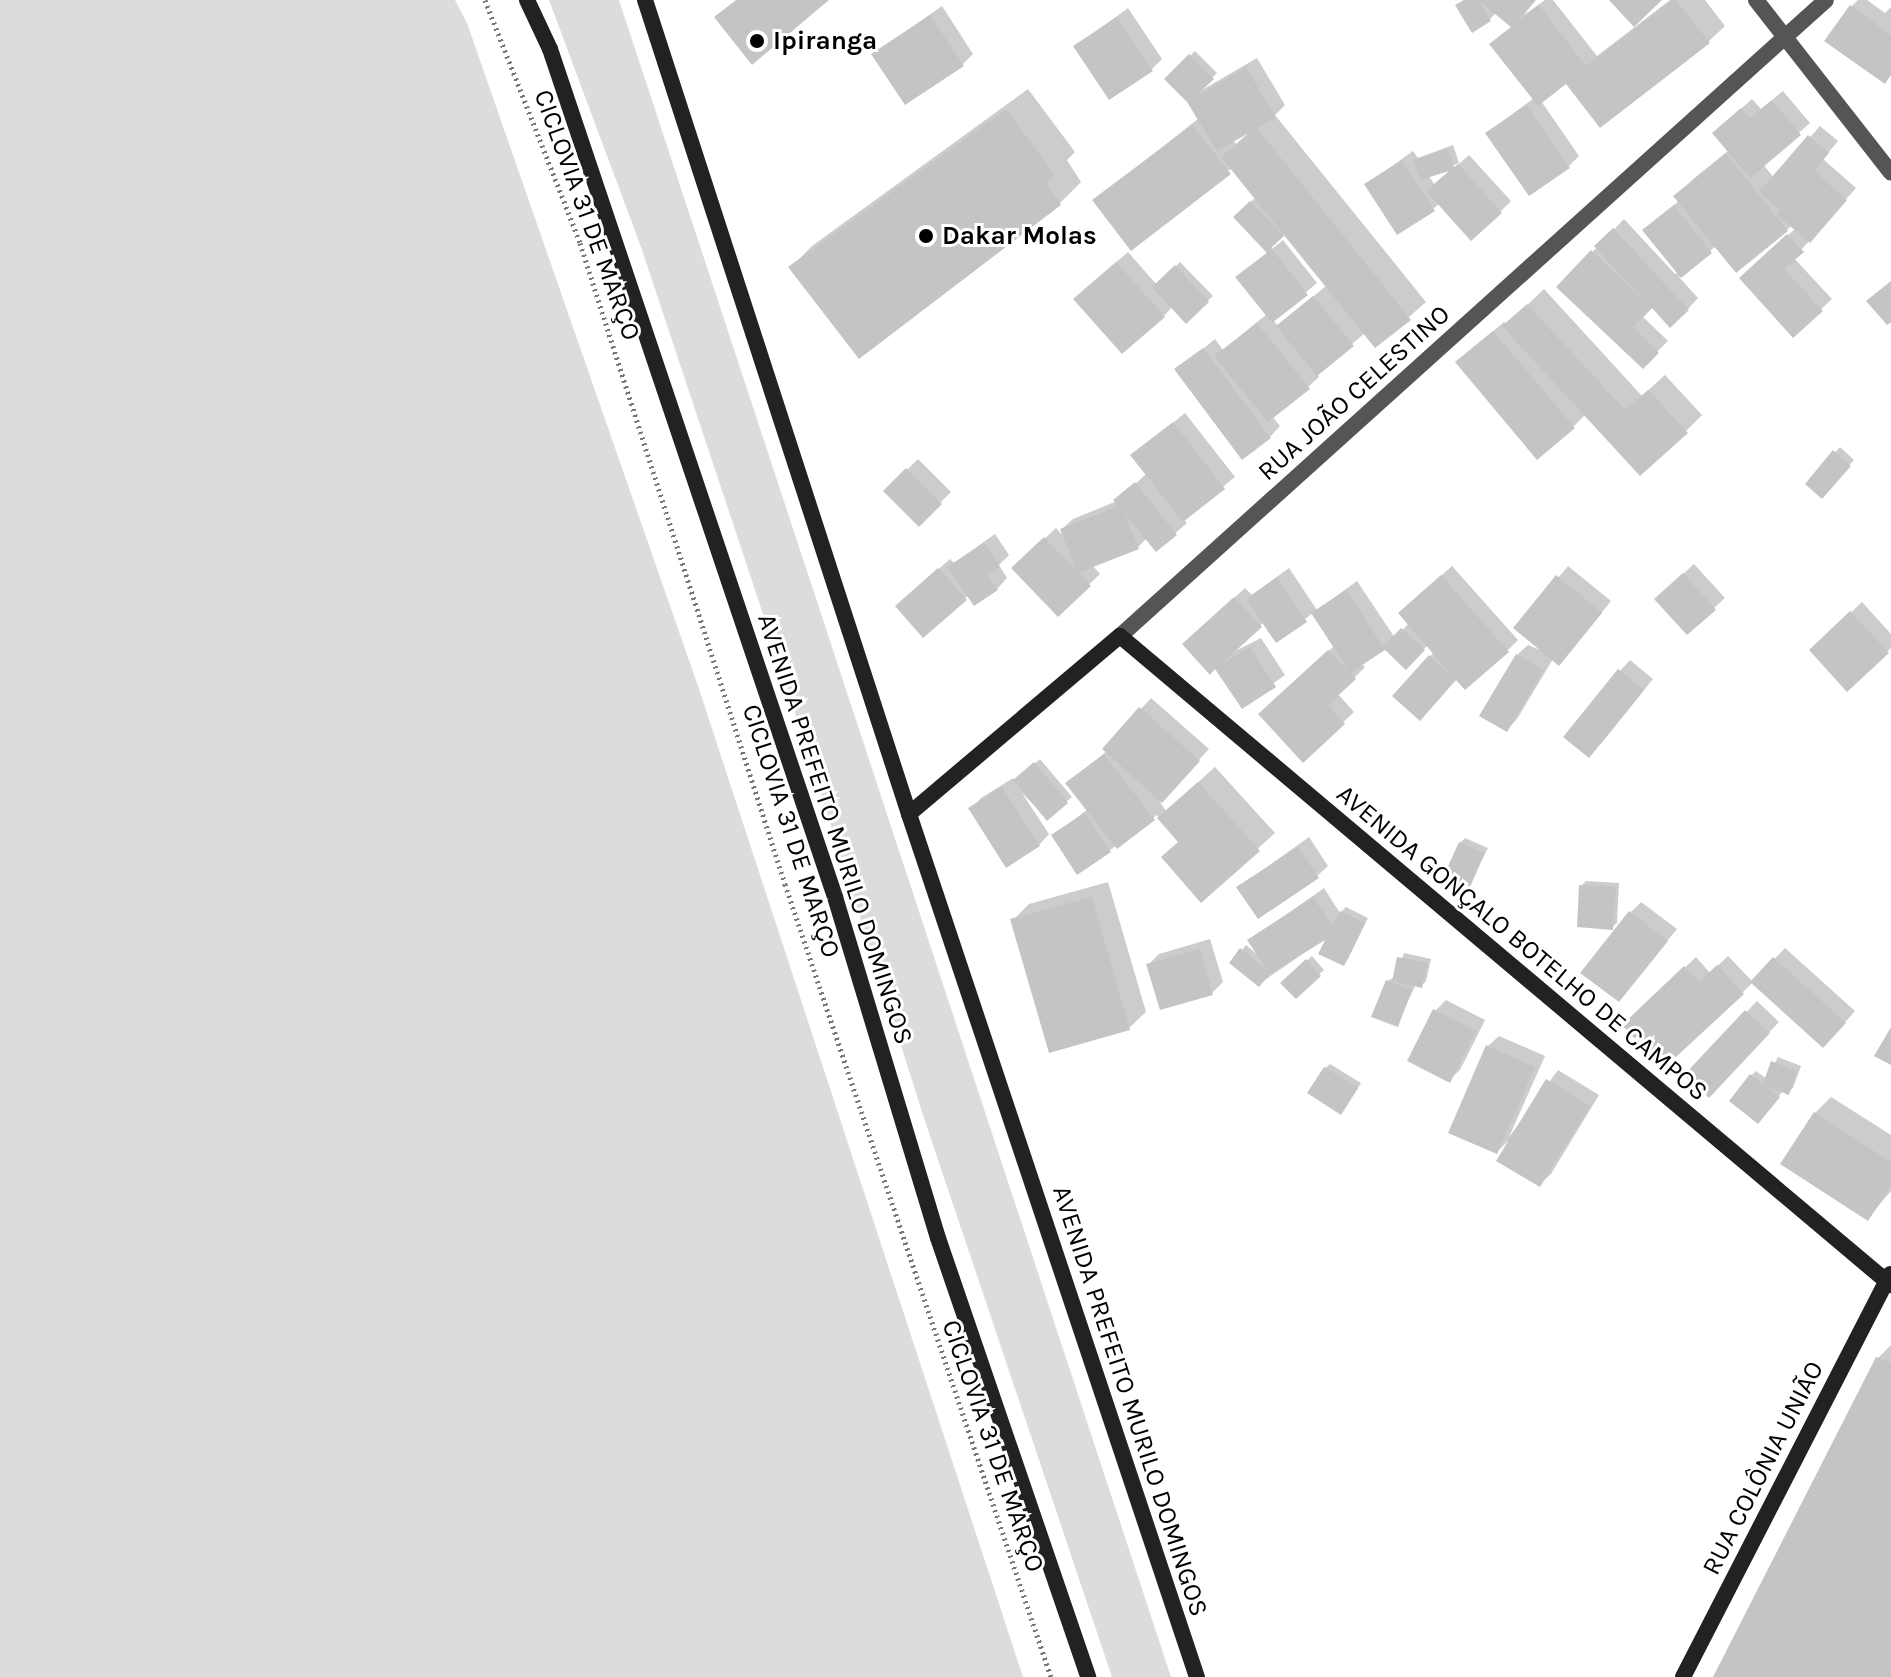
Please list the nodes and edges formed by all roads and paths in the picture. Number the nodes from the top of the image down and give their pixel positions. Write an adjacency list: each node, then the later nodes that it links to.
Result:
1 (485, 0): 11 (path, CICLOVIA 31 DE MARÇO)
2 (527, 0): 12 (main road, AVENIDA PREFEITO MURILO DOMINGOS)
3 (645, 0): 9 (main road, AVENIDA PREFEITO MURILO DOMINGOS)
4 (1756, 0): 6 (street)
5 (1826, 0): 6 (street, RUA JOÃO CELESTINO)
6 (1785, 37): 7 (street); 8 (street, RUA JOÃO CELESTINO)
7 (1891, 173)
8 (1120, 636): 9 (main road, RUA JOÃO CELESTINO); 10 (main road, AVENIDA GONÇALO BOTELHO DE CAMPOS)
9 (909, 814): 13 (main road, AVENIDA PREFEITO MURILO DOMINGOS)
10 (1889, 1280): 14 (main road, RUA COLÔNIA UNIÃO)
11 (1051, 1677)
12 (1088, 1677)
13 (1197, 1677)
14 (1683, 1677)

